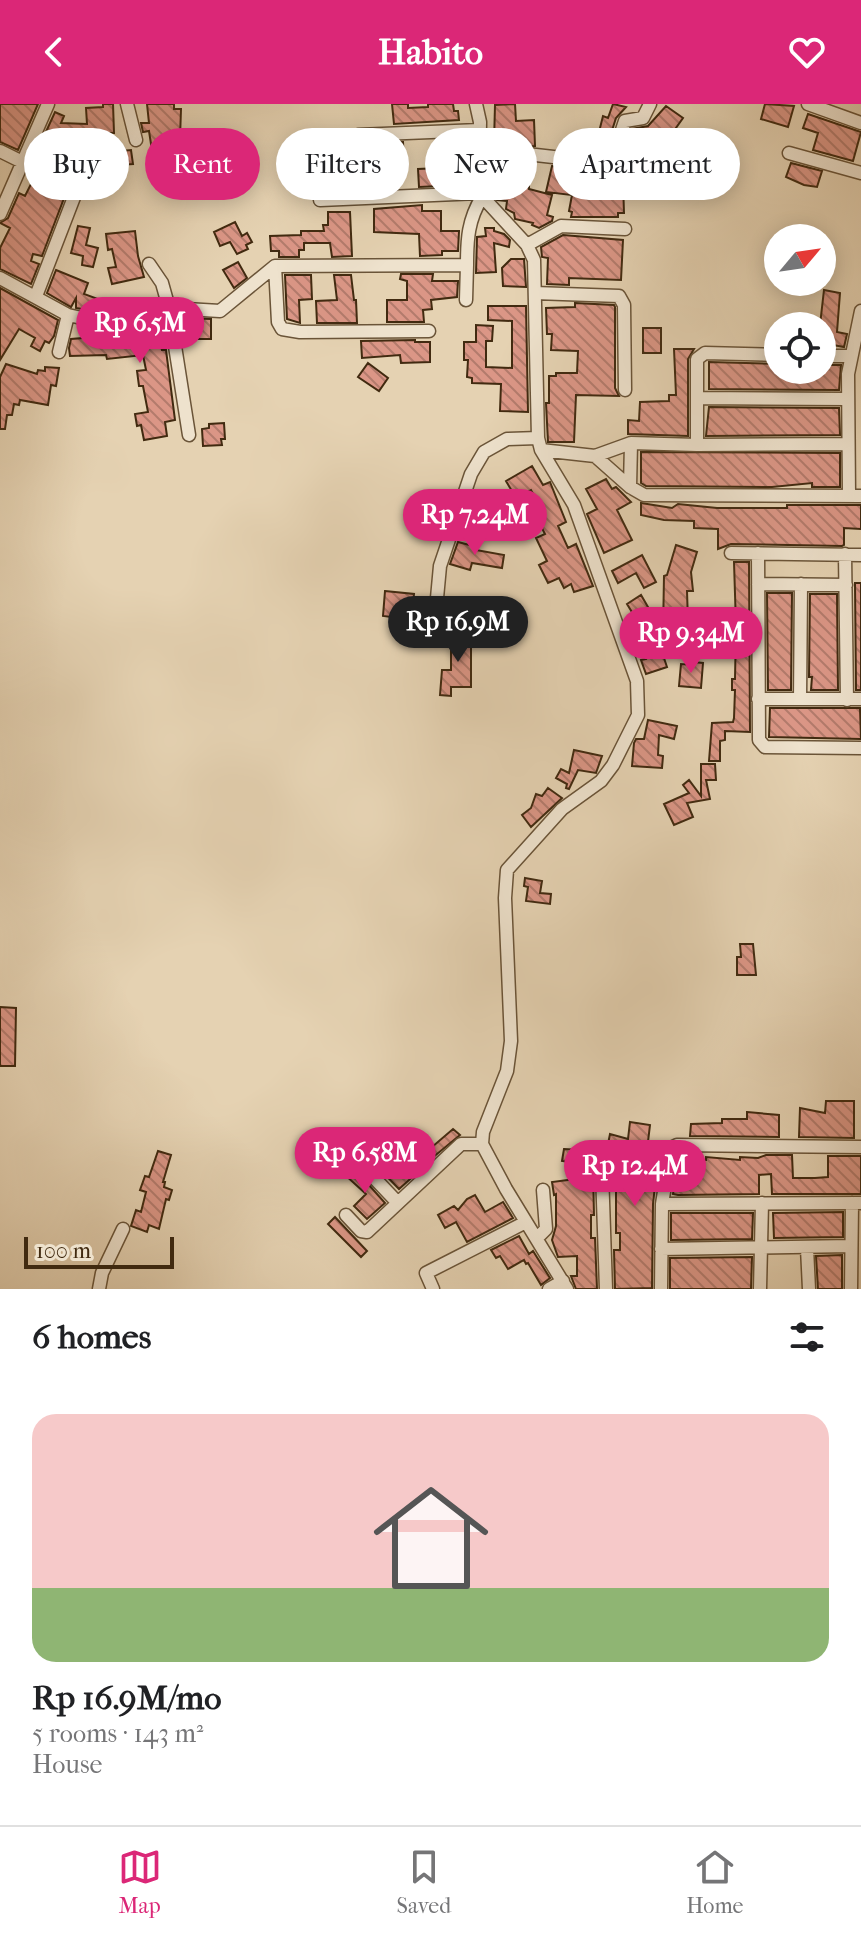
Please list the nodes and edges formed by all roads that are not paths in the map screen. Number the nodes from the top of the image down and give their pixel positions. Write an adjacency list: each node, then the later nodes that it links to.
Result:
1 (48, 104): 12 (street)
2 (127, 104): 8 (street)
3 (476, 104): 7 (street)
4 (650, 104): 11 (street)
5 (808, 104): 6 (street)
6 (861, 123)
7 (479, 128)
8 (136, 140)
9 (0, 151): 12 (street)
10 (789, 153): 13 (street)
11 (537, 155)
12 (23, 163): 16 (street); 24 (street)
13 (861, 173)
14 (478, 200): 20 (street)
15 (485, 200): 18 (street)
16 (0, 214)
17 (625, 229): 18 (street)
18 (527, 245): 23 (street)
19 (149, 264): 26 (street)
20 (467, 265): 21 (street); 25 (street)
21 (275, 266): 26 (street); 30 (street)
22 (0, 278): 24 (street)
23 (535, 293): 35 (street); 40 (street)
24 (36, 296): 28 (street)
25 (466, 300)
26 (169, 308): 38 (street)
27 (861, 311): 34 (street)
28 (68, 315): 29 (street); 31 (street)
29 (100, 322)
30 (429, 331)
31 (59, 352)
32 (764, 355): 36 (street)
33 (836, 356): 34 (street)
34 (850, 356): 37 (street)
35 (625, 390)
36 (697, 398): 37 (street); 42 (street)
37 (847, 399): 41 (street)
38 (189, 435)
39 (631, 443): 42 (street); 43 (street); 44 (street)
40 (539, 444): 43 (street); 53 (street); 59 (street)
41 (848, 444): 42 (street); 45 (street)
42 (697, 445)
43 (595, 456): 44 (street)
44 (630, 487): 45 (street)
45 (855, 496)
46 (731, 553): 47 (street)
47 (758, 553): 48 (street); 50 (street)
48 (845, 554): 49 (street); 52 (street)
49 (861, 555)
50 (758, 584): 51 (street); 54 (street)
51 (801, 584): 52 (street); 55 (street)
52 (846, 585): 57 (street)
53 (437, 598)
54 (758, 699): 55 (street); 58 (street)
55 (800, 699): 57 (street)
56 (861, 699): 57 (street)
57 (847, 700)
58 (861, 748)
59 (482, 1144): 63 (street); 71 (street)
60 (861, 1147): 69 (street)
61 (410, 1150): 63 (street)
62 (360, 1163): 66 (street)
63 (431, 1172): 66 (street)
64 (602, 1172): 82 (street)
65 (543, 1190): 73 (street)
66 (398, 1203): 70 (street)
67 (762, 1203): 68 (street); 69 (street); 75 (street)
68 (856, 1203): 74 (street)
69 (662, 1204): 77 (street)
70 (346, 1215)
71 (526, 1222): 73 (street); 80 (street)
72 (123, 1229): 79 (street)
73 (537, 1238): 78 (street)
74 (851, 1246): 76 (street); 86 (street)
75 (763, 1248): 76 (street); 77 (street); 84 (street)
76 (807, 1248): 85 (street)
77 (661, 1249): 83 (street)
78 (565, 1285): 81 (street)
79 (99, 1289)
80 (433, 1289)
81 (549, 1289)
82 (606, 1289)
83 (661, 1289)
84 (760, 1289)
85 (809, 1289)
86 (851, 1289)

